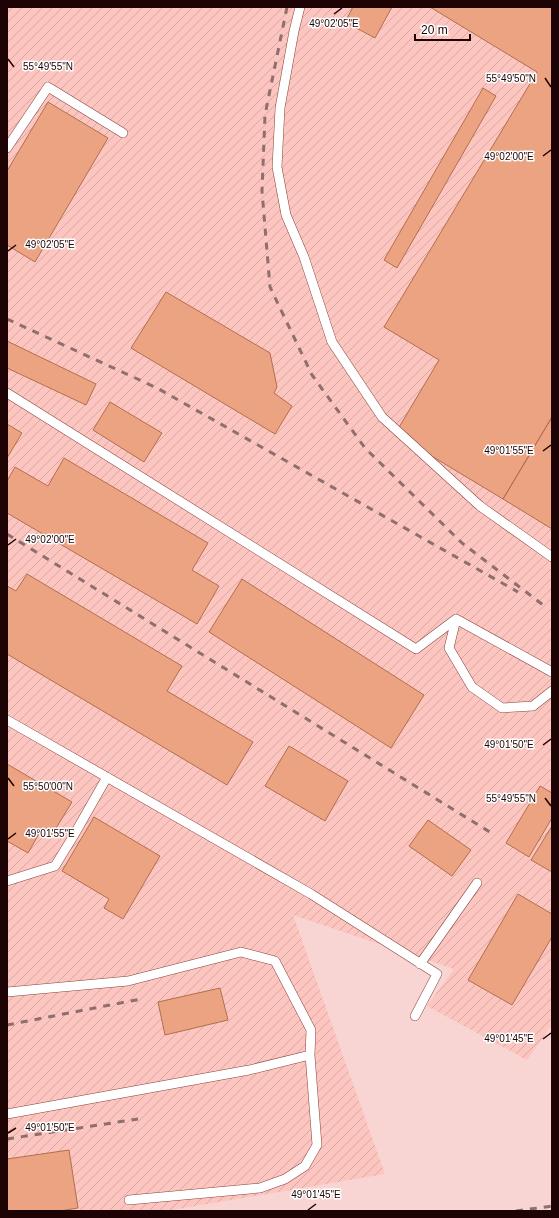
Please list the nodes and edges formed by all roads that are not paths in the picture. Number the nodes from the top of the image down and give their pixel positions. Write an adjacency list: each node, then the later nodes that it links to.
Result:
1 (300, 7): 5 (lane)
2 (123, 133): 3 (lane)
3 (7, 148)
4 (7, 393): 6 (lane)
5 (552, 557)
6 (456, 619): 7 (lane); 8 (lane)
7 (552, 672)
8 (552, 691)
9 (7, 720): 10 (lane)
10 (107, 777): 11 (lane); 13 (lane)
11 (7, 881)
12 (477, 883): 13 (lane)
13 (420, 964): 15 (lane)
14 (7, 992): 16 (lane)
15 (415, 1016)
16 (310, 1055): 17 (lane); 18 (lane)
17 (7, 1114)
18 (129, 1200)

